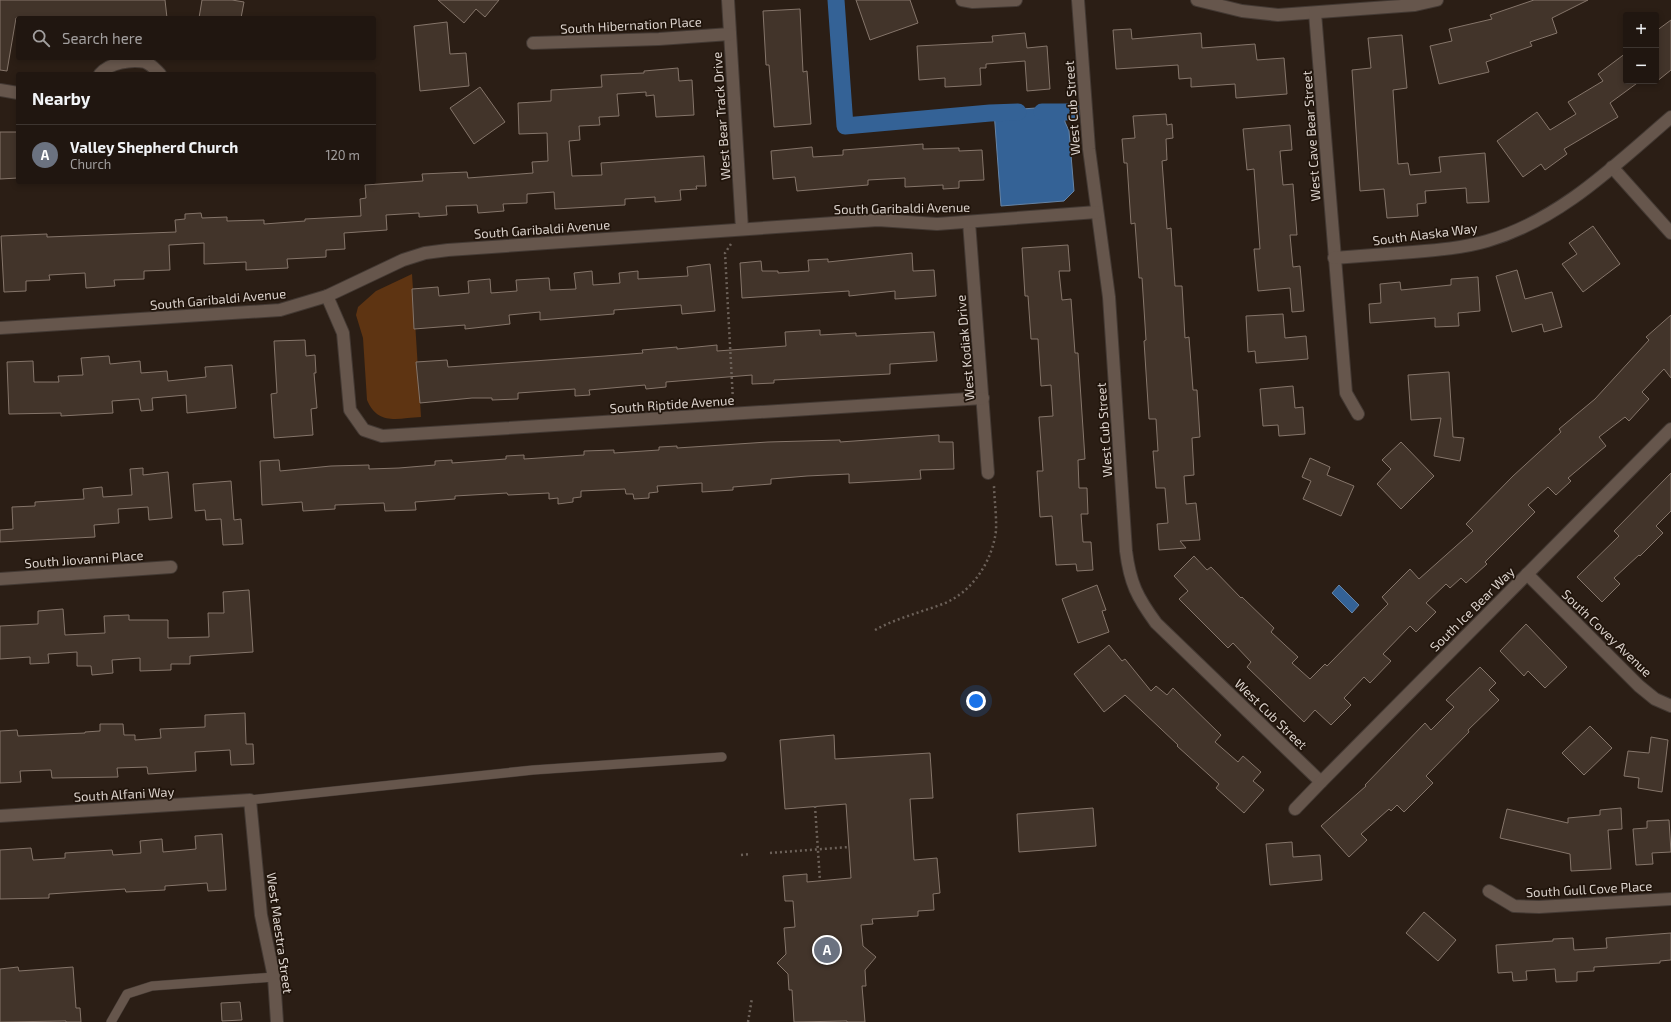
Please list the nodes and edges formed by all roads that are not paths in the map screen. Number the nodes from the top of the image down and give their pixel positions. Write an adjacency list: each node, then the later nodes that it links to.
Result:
1 (728, 0): 8 (street, West Bear Track Drive)
2 (962, 0): 3 (street)
3 (1016, 0)
4 (1078, 0): 16 (street, West Cub Street)
5 (1197, 0): 7 (street)
6 (1437, 0): 7 (street)
7 (1315, 13): 20 (street, West Cave Bear Street)
8 (730, 34): 9 (street, South Hibernation Place); 18 (street, West Bear Track Drive)
9 (533, 43)
10 (102, 72): 11 (street)
11 (158, 72)
12 (0, 90): 13 (street)
13 (16, 93)
14 (1671, 117): 15 (street, South Alaska Way)
15 (1612, 167): 19 (street); 20 (street, South Alaska Way)
16 (1097, 212): 17 (street, South Garibaldi Avenue); 32 (street, West Cub Street)
17 (969, 222): 18 (street, South Garibaldi Avenue); 23 (street, West Kodiak Drive)
18 (742, 229): 21 (street, South Garibaldi Avenue)
19 (1671, 233)
20 (1334, 258): 24 (street, West Cave Bear Street)
21 (327, 296): 22 (street, South Garibaldi Avenue); 23 (street, South Riptide Avenue)
22 (0, 328)
23 (983, 398): 26 (street, West Kodiak Drive)
24 (1358, 414)
25 (1671, 429): 28 (street, South Ice Bear Way)
26 (988, 473)
27 (171, 567): 29 (street, South Jiovanni Place)
28 (1527, 574): 30 (street, South Covey Avenue); 32 (street, South Ice Bear Way)
29 (0, 579)
30 (1671, 706)
31 (722, 757): 33 (lane)
32 (1320, 782): 34 (street, South Ice Bear Way)
33 (250, 800): 35 (street, South Alfani Way); 38 (street, West Maestra Street)
34 (1295, 809)
35 (0, 816)
36 (1489, 891): 37 (street, South Gull Cove Place)
37 (1671, 898)
38 (274, 977): 39 (lane); 40 (street, West Maestra Street)
39 (111, 1022)
40 (277, 1022)

